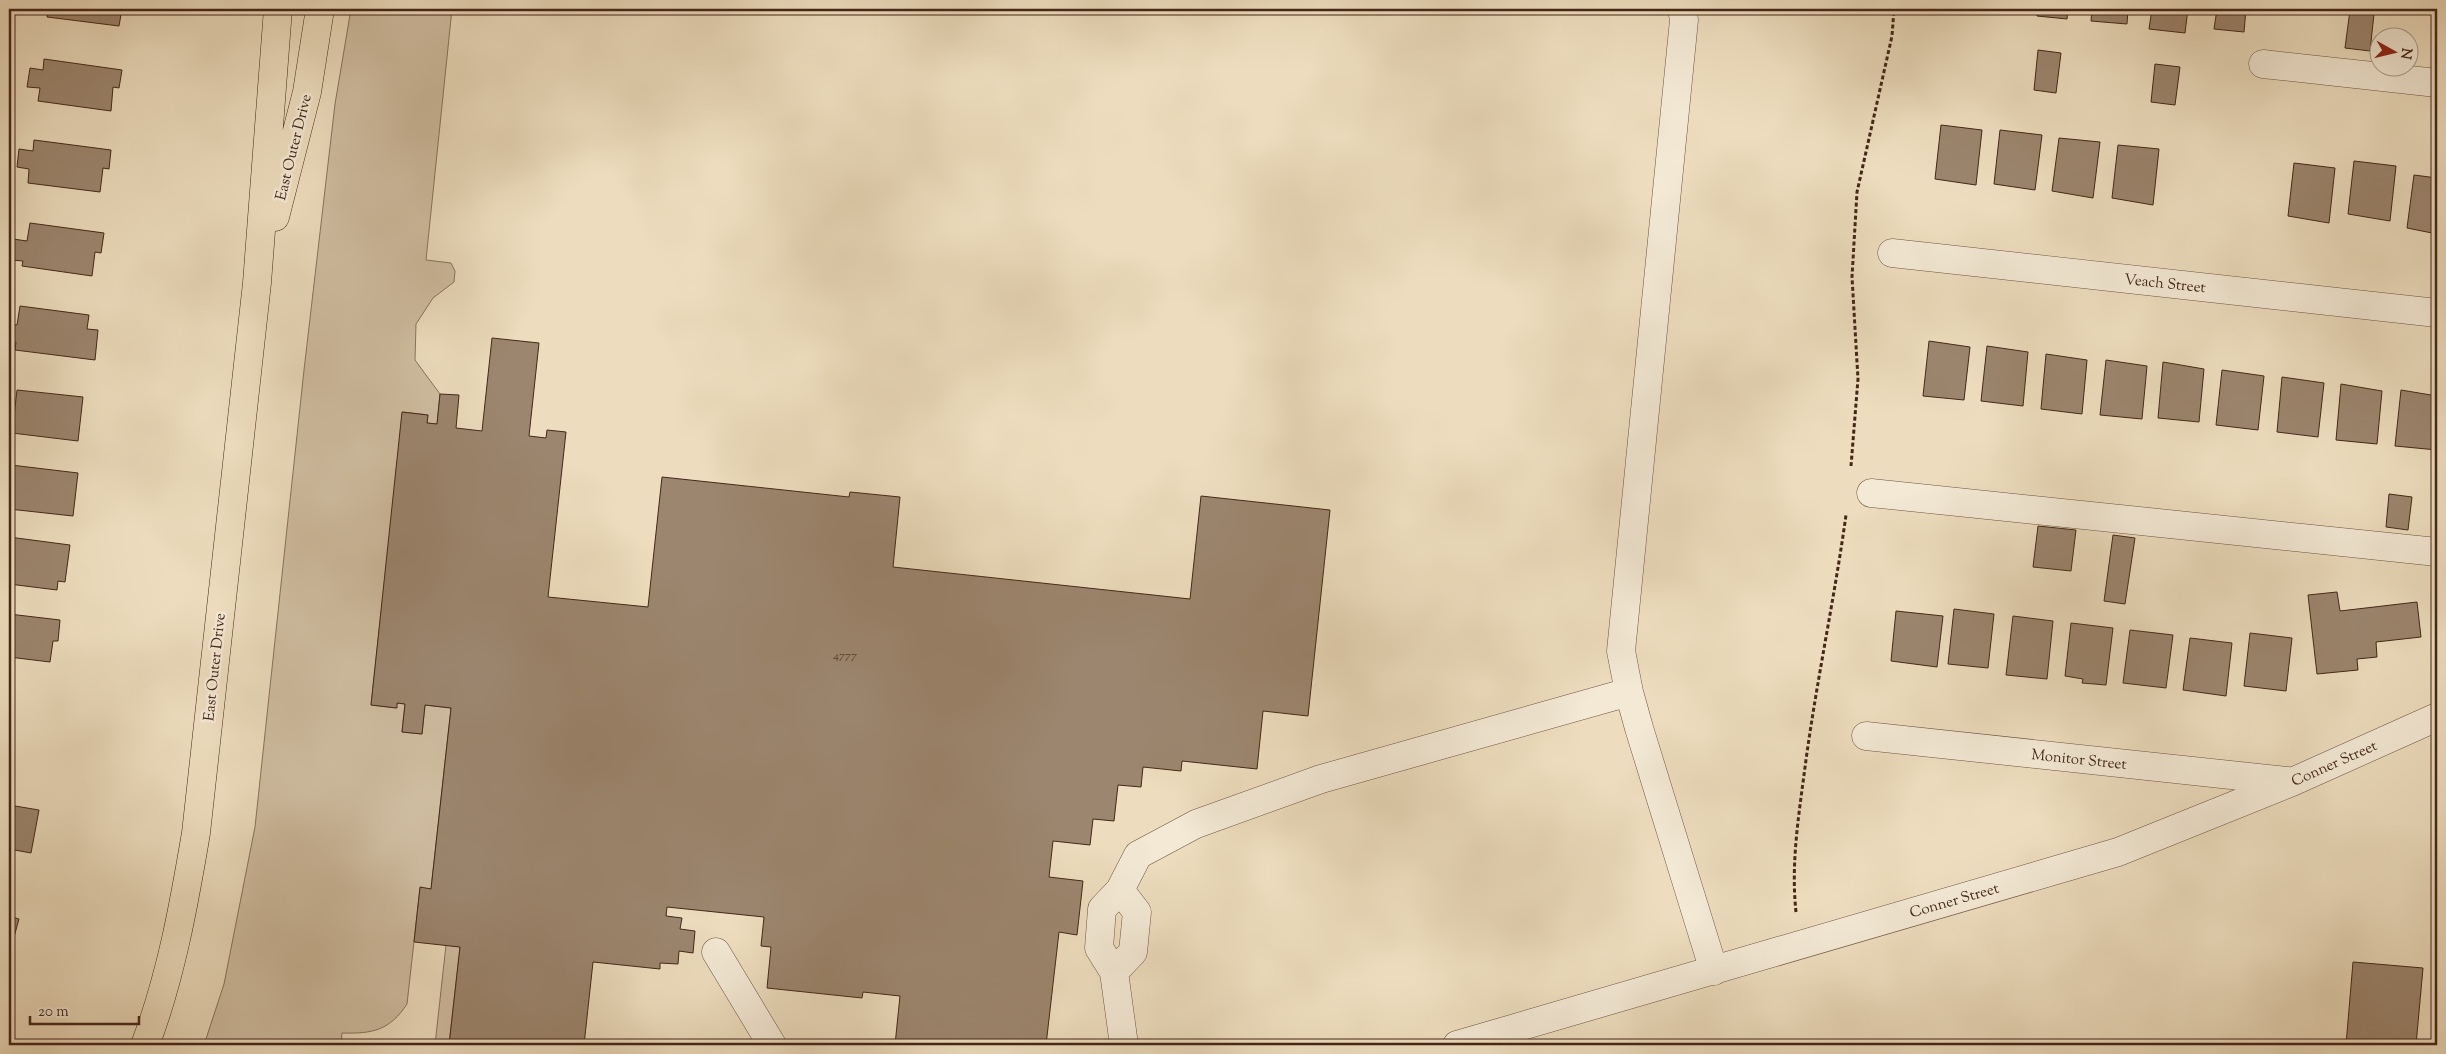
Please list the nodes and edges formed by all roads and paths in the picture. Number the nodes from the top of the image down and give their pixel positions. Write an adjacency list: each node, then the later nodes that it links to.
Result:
1 (278, 9): 8 (main road, East Outer Drive)
2 (320, 9): 8 (main road, East Outer Drive)
3 (1682, 9): 14 (street)
4 (1894, 9): 10 (path)
5 (2263, 64): 6 (street)
6 (2437, 83)
7 (1892, 253): 9 (street, Veach Street)
8 (257, 283): 21 (main road, East Outer Drive)
9 (2437, 313)
10 (1851, 468)
11 (1871, 493): 13 (street)
12 (1847, 507): 18 (path)
13 (2437, 552)
14 (1629, 692): 20 (street); 23 (street)
15 (2437, 717): 17 (street, Conner Street)
16 (1866, 736): 17 (street, Monitor Street)
17 (2292, 782): 20 (street, Conner Street)
18 (1795, 903)
19 (716, 952): 22 (street)
20 (1714, 971): 24 (street, Conner Street)
21 (145, 1045)
22 (772, 1045)
23 (1124, 1045)
24 (1457, 1045)

